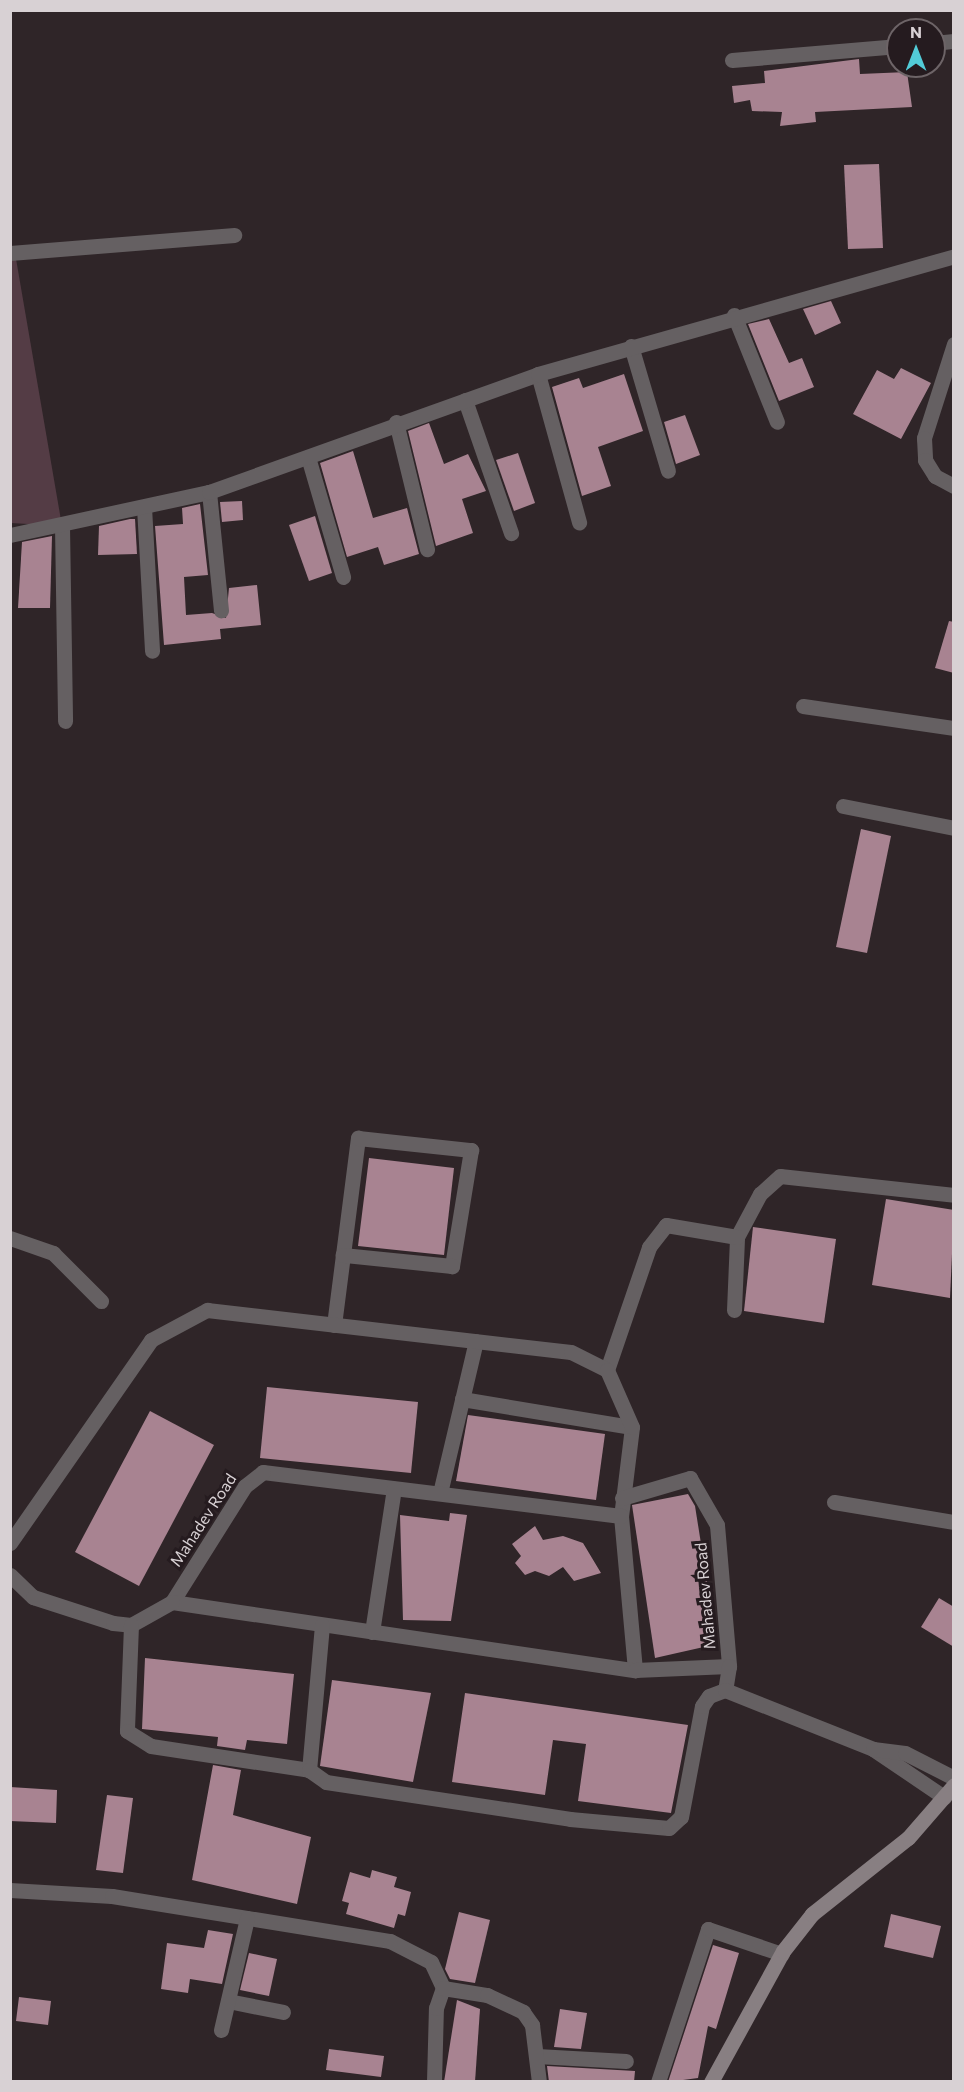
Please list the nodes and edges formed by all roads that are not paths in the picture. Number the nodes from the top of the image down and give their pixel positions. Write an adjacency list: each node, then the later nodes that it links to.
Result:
1 (886, 47): 2 (street)
2 (732, 60)
3 (234, 235): 4 (street)
4 (10, 253)
5 (954, 256): 6 (street)
6 (734, 315): 8 (street); 12 (street)
7 (954, 344): 15 (street)
8 (631, 346): 9 (street); 14 (street)
9 (538, 374): 10 (street); 18 (street)
10 (465, 400): 11 (street); 20 (street)
11 (396, 422): 13 (street); 22 (street)
12 (777, 422)
13 (308, 457): 16 (street); 23 (street)
14 (669, 471)
15 (954, 486)
16 (209, 492): 17 (street); 24 (street)
17 (144, 507): 19 (street); 25 (street)
18 (579, 522)
19 (62, 526): 21 (street); 27 (street)
20 (511, 533)
21 (10, 535)
22 (427, 549)
23 (344, 577)
24 (221, 610)
25 (152, 651)
26 (803, 706): 28 (street)
27 (65, 721)
28 (954, 728)
29 (843, 806): 30 (street)
30 (954, 828)
31 (954, 1194): 32 (street)
32 (731, 1236): 36 (street); 39 (street)
33 (10, 1238): 35 (street)
34 (343, 1255): 34 (street); 37 (street)
35 (101, 1301)
36 (734, 1310)
37 (334, 1325): 38 (street); 48 (street)
38 (476, 1341): 39 (street); 40 (street)
39 (607, 1370): 41 (street)
40 (462, 1399): 41 (street); 43 (street)
41 (632, 1427): 44 (street)
42 (394, 1489): 43 (street, Mahadev Road); 50 (street, Mahadev Road); 53 (street)
43 (440, 1493): 46 (street, Mahadev Road)
44 (622, 1498): 46 (street); 54 (street, Mahadev Road)
45 (834, 1502): 47 (street)
46 (621, 1516): 55 (street)
47 (954, 1522)
48 (10, 1543)
49 (10, 1575): 51 (street)
50 (172, 1602): 51 (street); 52 (street, Mahadev Road)
51 (131, 1625): 58 (street)
52 (322, 1625): 53 (street, Mahadev Road); 58 (street)
53 (372, 1632): 55 (street, Mahadev Road)
54 (729, 1666): 55 (street, Mahadev Road); 56 (street, Mahadev Road)
55 (635, 1670)
56 (725, 1690): 57 (street); 58 (street)
57 (873, 1749): 59 (street); 60 (street)
58 (309, 1770)
59 (954, 1778)
60 (949, 1791): 63 (main road)
61 (10, 1890): 62 (street)
62 (247, 1918): 64 (street); 65 (street)
63 (782, 1954): 72 (street); 73 (main road)
64 (443, 1988): 68 (street); 70 (street)
65 (228, 2001): 66 (street); 67 (street)
66 (284, 2012)
67 (221, 2030)
68 (537, 2056): 69 (street); 71 (street)
69 (626, 2061)
70 (434, 2082)
71 (539, 2082)
72 (658, 2082)
73 (711, 2082)

